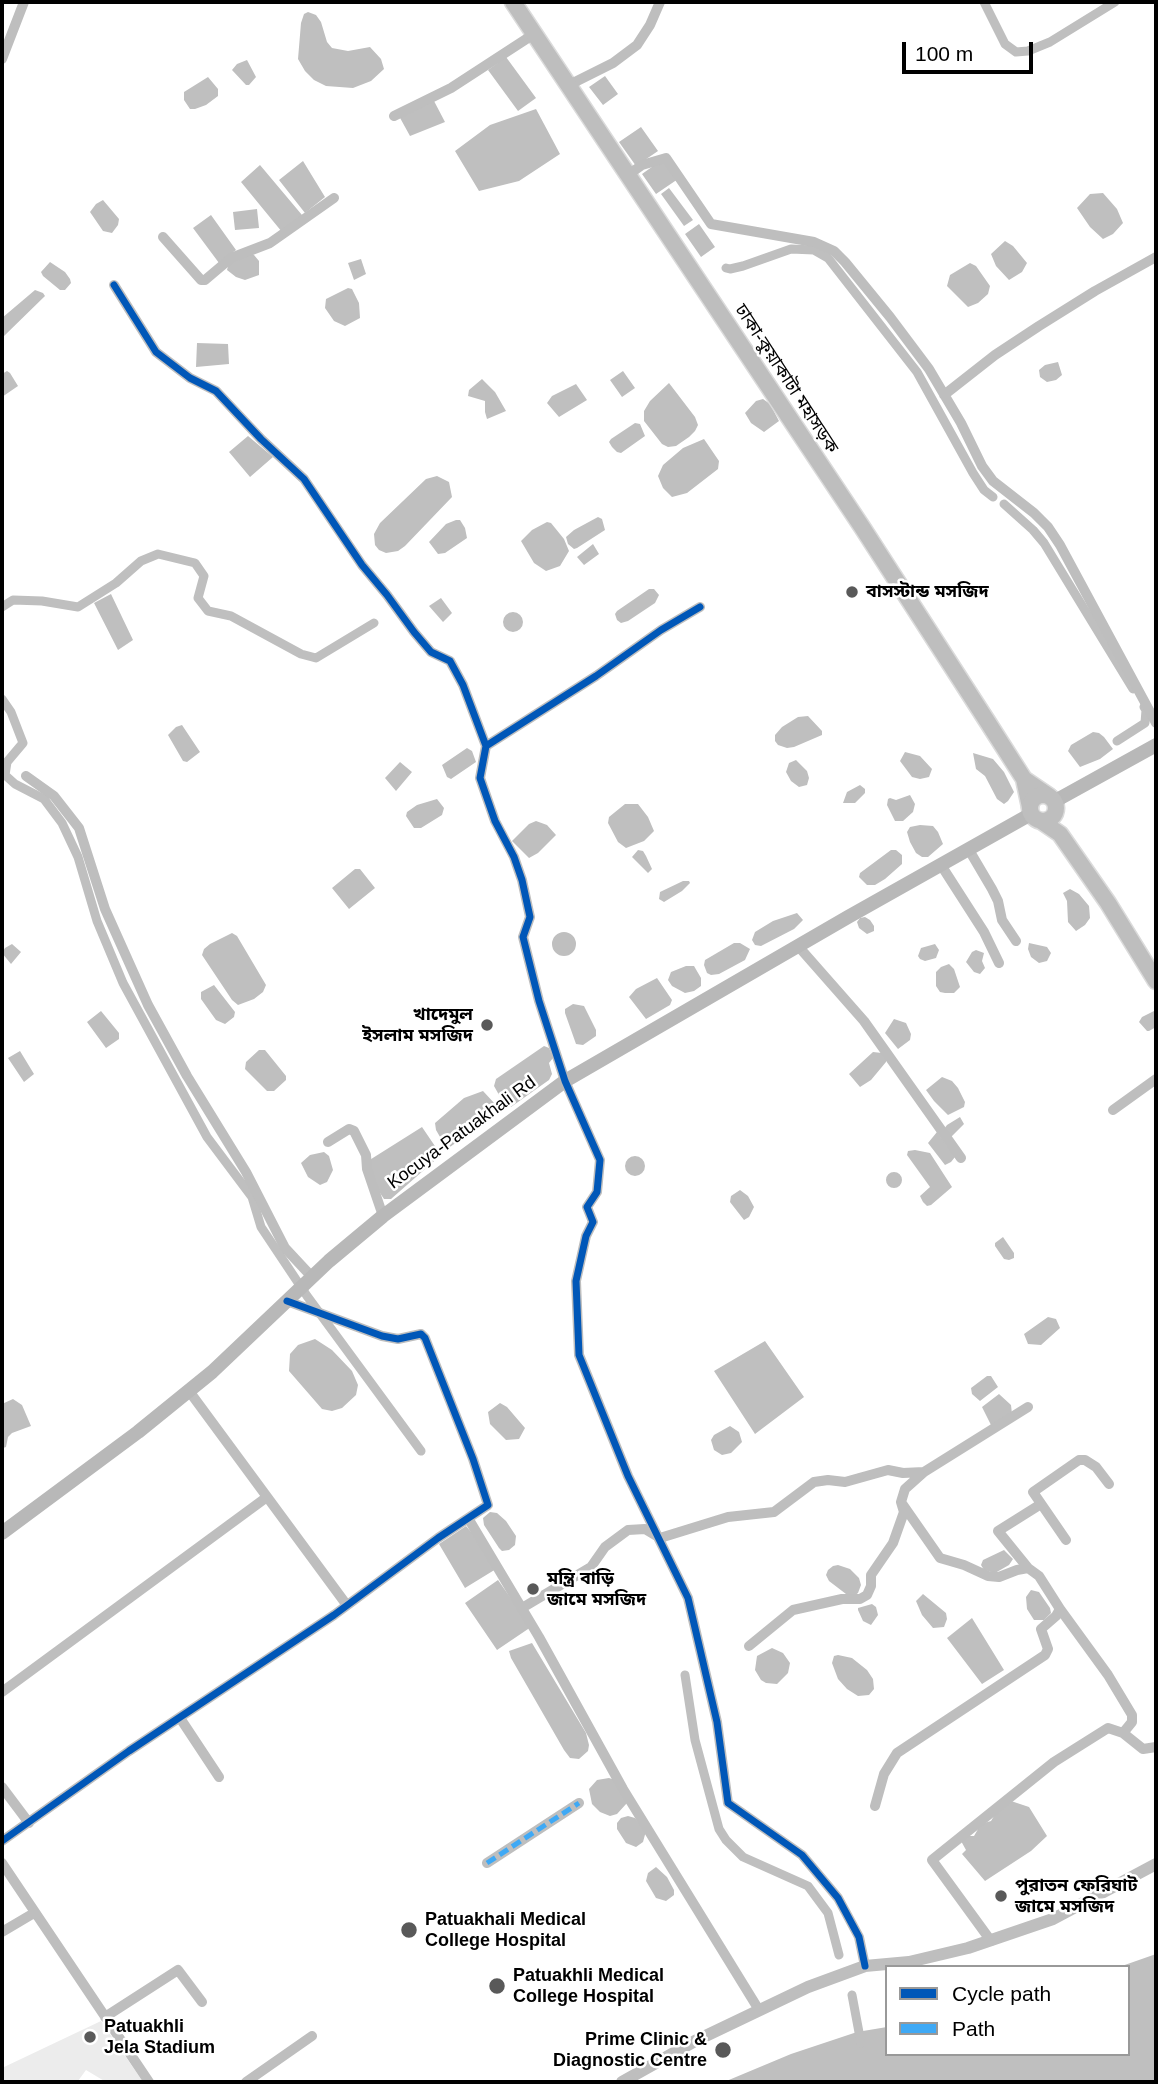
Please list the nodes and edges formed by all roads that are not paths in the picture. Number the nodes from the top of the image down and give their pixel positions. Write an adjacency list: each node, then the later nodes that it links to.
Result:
1 (24, 2): 5 (street)
2 (513, 2): 4 (main road, ঢাকা-কুয়াকাটা মহাসড়ক)
3 (660, 2): 6 (street)
4 (534, 34): 6 (main road, ঢাকা-কুয়াকাটা মহাসড়ক); 7 (street)
5 (3, 52)
6 (569, 85): 8 (main road, ঢাকা-কুয়াকাটা মহাসড়ক)
7 (394, 116)
8 (628, 175): 13 (street); 19 (main road, ঢাকা-কুয়াকাটা মহাসড়ক)
9 (334, 198): 10 (street)
10 (163, 237)
11 (1156, 257): 13 (street)
12 (114, 285): 17 (street)
13 (944, 395): 15 (street)
14 (700, 607): 17 (street)
15 (1156, 723)
16 (1156, 745): 20 (main road)
17 (486, 746): 30 (street)
18 (26, 776): 35 (street)
19 (1024, 779): 20 (main road); 21 (main road)
20 (1053, 803): 21 (main road); 21 (main road); 22 (main road)
21 (1034, 814): 22 (main road); 23 (main road, Kocuya-Patuakhali Rd)
22 (1060, 834): 28 (main road)
23 (969, 850): 24 (main road, Kocuya-Patuakhali Rd); 25 (street)
24 (941, 865): 26 (main road, Kocuya-Patuakhali Rd); 27 (street)
25 (1016, 941)
26 (798, 946): 30 (main road, Kocuya-Patuakhali Rd); 33 (street)
27 (999, 963)
28 (1156, 981)
29 (1156, 1079): 31 (street)
30 (565, 1081): 34 (main road, Kocuya-Patuakhali Rd); 46 (street)
31 (1113, 1110)
32 (328, 1142): 34 (street)
33 (961, 1158)
34 (383, 1216): 35 (main road, Kocuya-Patuakhali Rd)
35 (312, 1276): 36 (main road, Kocuya-Patuakhali Rd)
36 (290, 1298): 37 (main road, Kocuya-Patuakhali Rd); 44 (street)
37 (189, 1391): 41 (street); 45 (main road, Kocuya-Patuakhali Rd)
38 (1028, 1407): 39 (street)
39 (924, 1472): 42 (street); 46 (street)
40 (1109, 1484): 43 (street)
41 (267, 1497): 49 (street); 53 (street)
42 (901, 1502): 48 (street); 52 (street)
43 (1041, 1504): 47 (street); 48 (street)
44 (468, 1518): 49 (street); 50 (street)
45 (2, 1533)
46 (660, 1538): 50 (street); 69 (street)
47 (1066, 1540)
48 (1028, 1568): 51 (street)
49 (346, 1604): 54 (street)
50 (522, 1608): 71 (street)
51 (1059, 1609): 55 (street); 60 (street)
52 (749, 1646)
53 (3, 1688)
54 (180, 1717): 57 (street); 61 (street)
55 (1123, 1734): 56 (street); 68 (street)
56 (1156, 1746)
57 (219, 1777)
58 (2, 1787): 61 (street)
59 (579, 1803): 64 (street)
60 (875, 1806)
61 (29, 1823): 62 (street)
62 (2, 1841)
63 (2, 1863): 66 (street)
64 (486, 1863)
65 (1156, 1864): 68 (street)
66 (34, 1913): 67 (street); 72 (street)
67 (2, 1932)
68 (991, 1941): 69 (street)
69 (865, 1966): 71 (street)
70 (202, 2002): 72 (street)
71 (759, 2010): 76 (street)
72 (105, 2017): 74 (street)
73 (312, 2036): 75 (street)
74 (149, 2082)
75 (246, 2082)
76 (621, 2082)

